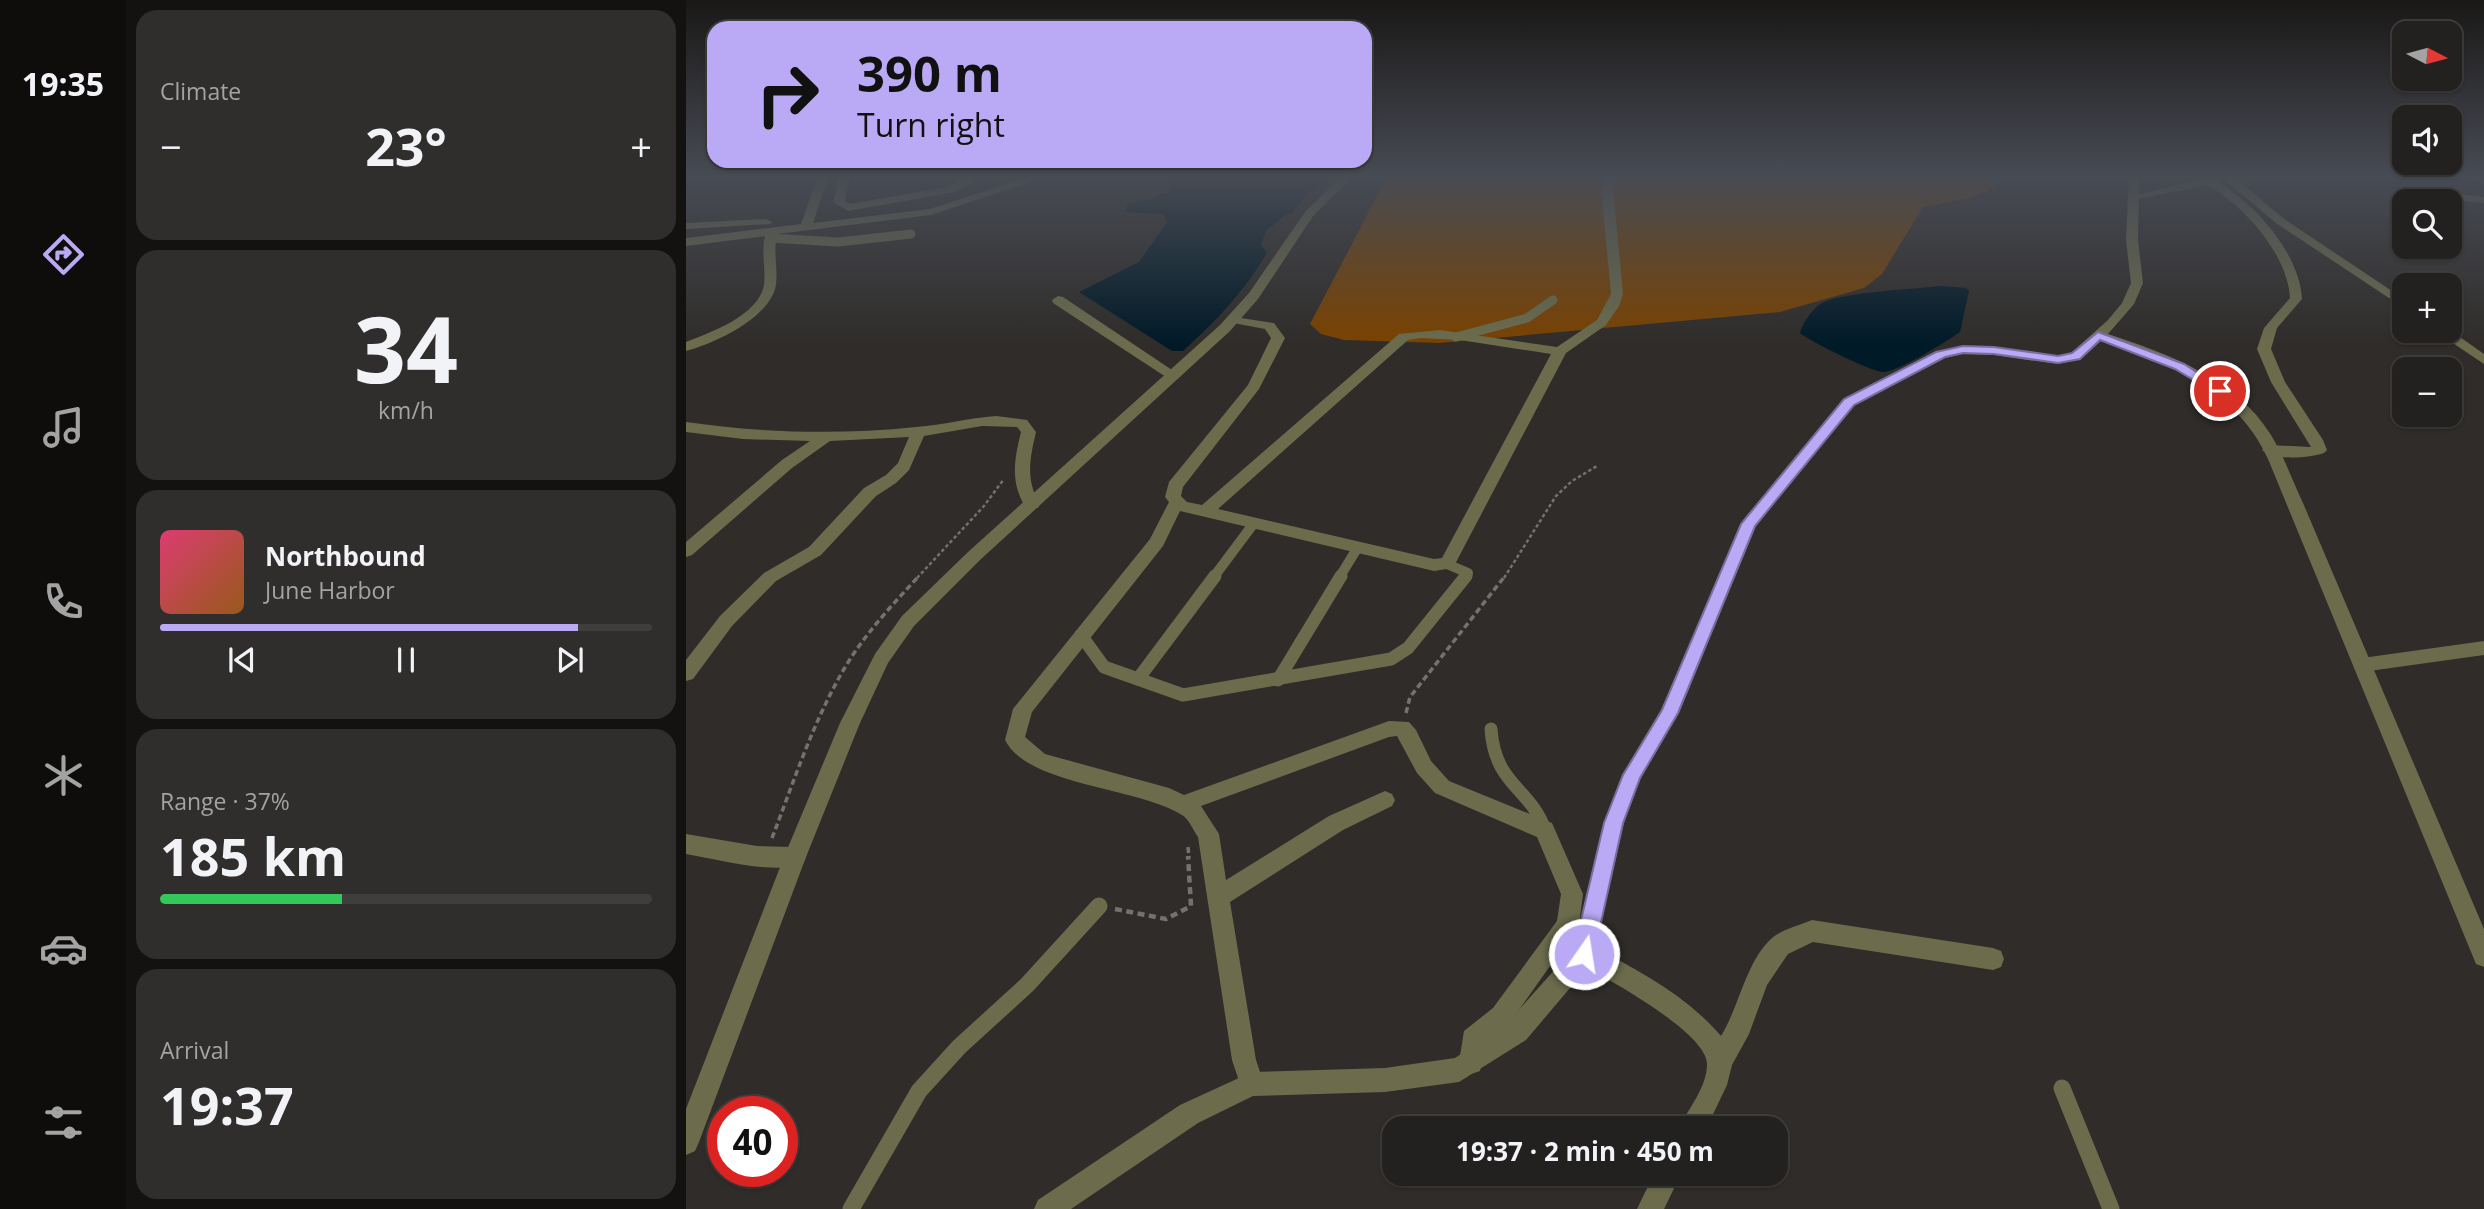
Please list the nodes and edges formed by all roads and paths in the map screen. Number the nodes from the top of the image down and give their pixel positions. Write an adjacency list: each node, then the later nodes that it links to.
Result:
1 (783, 231): 8 (street)
2 (1297, 231): 13 (street)
3 (1611, 231): 18 (street)
4 (2132, 231): 14 (street)
5 (2265, 231): 24 (street)
6 (2297, 231): 10 (street)
7 (911, 234): 8 (lane)
8 (771, 235): 9 (street); 17 (street)
9 (686, 242)
10 (2392, 296)
11 (1058, 300): 20 (street)
12 (1553, 300): 15 (lane)
13 (1233, 320): 20 (street); 26 (street)
14 (2098, 335): 24 (street); 49 (street)
15 (1456, 337): 18 (street); 28 (street)
16 (2459, 343): 19 (street)
17 (686, 347)
18 (1559, 351): 32 (street)
19 (2484, 360)
20 (1174, 376): 27 (street)
21 (690, 431): 23 (street)
22 (918, 432): 23 (street); 27 (street); 36 (street)
23 (828, 436): 31 (street)
24 (2270, 450): 35 (street)
25 (1597, 466): 39 (path)
26 (1177, 501): 28 (street); 33 (street)
27 (1032, 504): 46 (street)
28 (1206, 512): 29 (street)
29 (1254, 523): 30 (street); 37 (lane)
30 (1358, 547): 32 (street); 38 (lane)
31 (686, 551)
32 (1447, 564): 38 (lane)
33 (1081, 635): 37 (lane); 42 (street)
34 (2484, 648): 35 (street)
35 (2361, 665): 50 (street)
36 (686, 674)
37 (1138, 679): 38 (lane)
38 (1278, 680)
39 (1402, 728): 42 (street); 43 (street)
40 (1491, 729): 43 (lane)
41 (1385, 800): 47 (street)
42 (1184, 806): 47 (street)
43 (1545, 830): 53 (street)
44 (1187, 841): 48 (path)
45 (686, 844): 46 (street)
46 (795, 857): 57 (street)
47 (1218, 897): 54 (street)
48 (1099, 906): 59 (lane)
49 (1584, 954): 52 (street); 53 (street)
50 (2484, 956)
51 (1993, 959): 52 (street)
52 (1720, 1061): 56 (street)
53 (1471, 1062): 54 (street)
54 (1252, 1084): 60 (street)
55 (2062, 1088): 62 (lane)
56 (1699, 1116)
57 (686, 1142)
58 (1662, 1186): 61 (street)
59 (851, 1209)
60 (1047, 1209)
61 (1650, 1209)
62 (2111, 1209)

